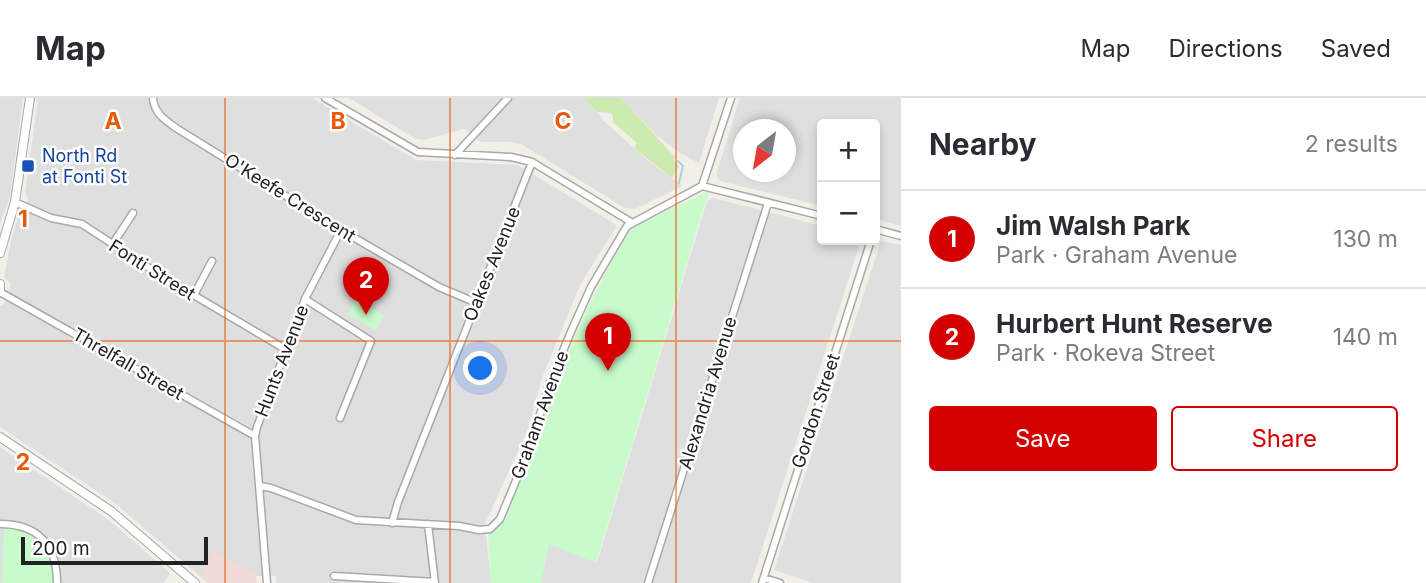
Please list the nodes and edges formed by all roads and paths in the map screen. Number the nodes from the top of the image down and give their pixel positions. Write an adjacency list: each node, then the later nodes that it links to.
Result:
1 (30, 98): 9 (street)
2 (153, 98): 14 (street, O'Keefe Crescent)
3 (325, 98): 6 (street)
4 (508, 98): 6 (street)
5 (731, 98): 8 (street)
6 (455, 155): 7 (street)
7 (532, 162): 13 (street); 25 (street, Oakes Avenue)
8 (702, 186): 10 (street); 13 (street)
9 (15, 202): 17 (street, Fonti Street); 19 (street)
10 (768, 203): 12 (street); 40 (street, Alexandria Avenue)
11 (133, 213): 17 (street)
12 (817, 215)
13 (631, 222): 33 (street, Graham Avenue)
14 (341, 230): 24 (street, Hunts Avenue); 25 (street, O'Keefe Crescent)
15 (880, 230): 16 (street)
16 (901, 236)
17 (112, 245): 23 (street, Fonti Street)
18 (869, 245): 35 (street, Gordon Street)
19 (0, 253)
20 (212, 261): 23 (street)
21 (0, 284): 22 (street)
22 (0, 292): 28 (street, Threlfall Street)
23 (194, 295): 26 (street, Fonti Street)
24 (305, 299): 26 (street, Hunts Avenue); 27 (street)
25 (477, 303): 31 (street, Oakes Avenue)
26 (285, 349): 28 (street, Hunts Avenue)
27 (340, 418)
28 (255, 436): 30 (street, Hunts Avenue)
29 (0, 437): 38 (street)
30 (260, 486): 31 (street); 39 (street, Hunts Avenue)
31 (393, 523): 33 (street)
32 (0, 524): 37 (street)
33 (428, 524): 36 (street)
34 (334, 576): 36 (street)
35 (763, 580): 41 (street)
36 (435, 582)
37 (57, 583)
38 (195, 583)
39 (267, 583)
40 (648, 583)
41 (780, 583)

